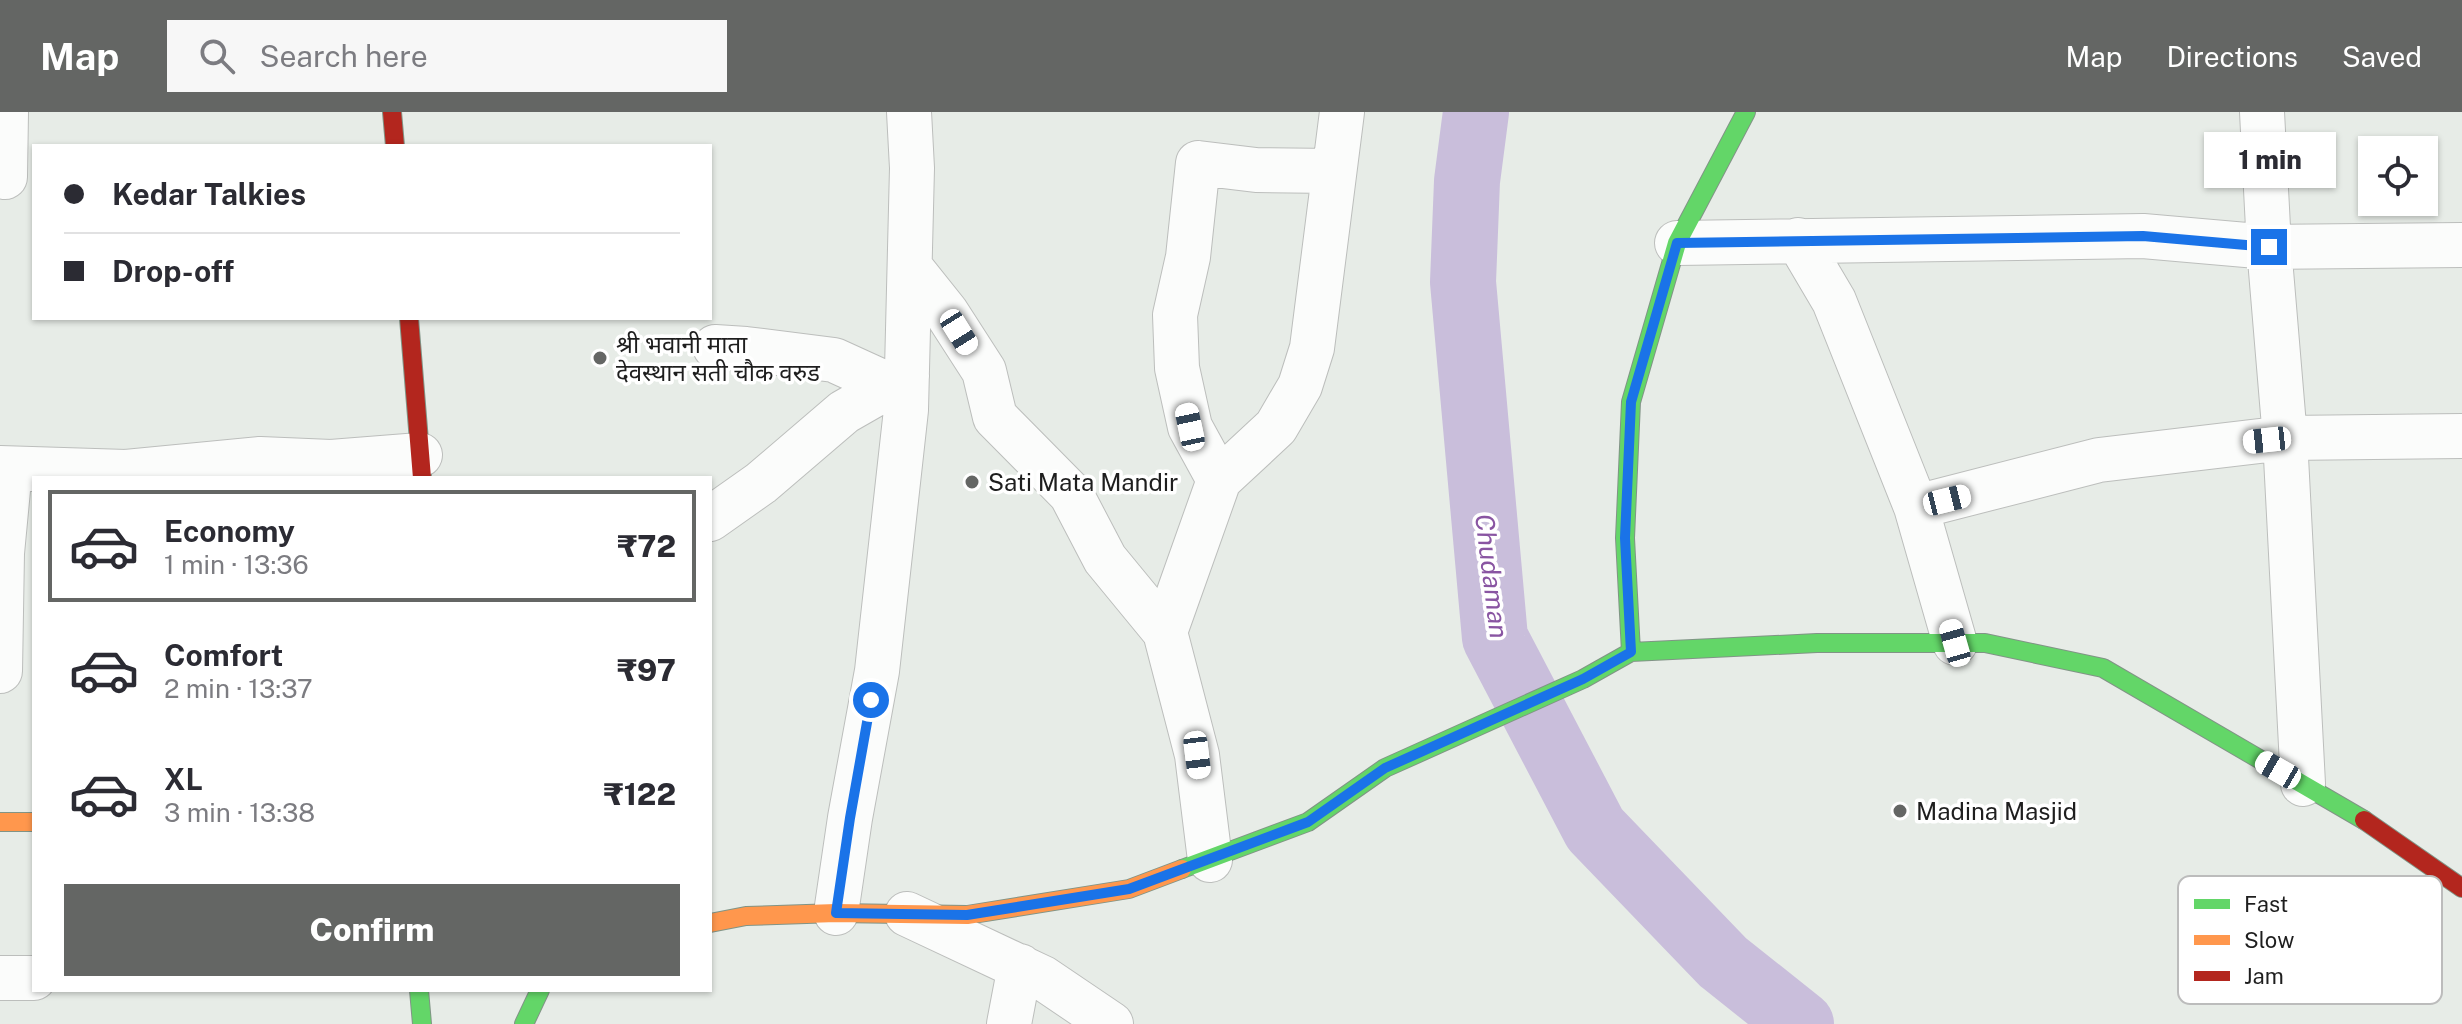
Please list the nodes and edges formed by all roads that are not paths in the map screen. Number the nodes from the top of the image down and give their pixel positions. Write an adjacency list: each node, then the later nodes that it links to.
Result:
1 (6, 112): 9 (street)
2 (392, 112): 7 (street)
3 (909, 112): 14 (street)
4 (1342, 112): 8 (street)
5 (1746, 112): 11 (street)
6 (2262, 112): 13 (street)
7 (395, 144)
8 (1333, 171): 22 (street); 22 (street)
9 (13, 177)
10 (1798, 240): 11 (street); 13 (street); 23 (street)
11 (1677, 243): 27 (street)
12 (2462, 245): 13 (street)
13 (2269, 247): 19 (street)
14 (910, 267): 17 (street); 25 (street)
15 (409, 320): 20 (street)
16 (715, 347): 17 (street)
17 (899, 381): 24 (street); 35 (street)
18 (2462, 436): 19 (street)
19 (2285, 438): 23 (street); 29 (street)
20 (421, 466): 21 (street)
21 (5, 469): 28 (street)
22 (1219, 480): 25 (street)
23 (1916, 507): 26 (street)
24 (712, 518)
25 (1165, 632): 32 (street)
26 (1955, 643): 27 (street); 29 (street)
27 (1631, 652): 32 (street)
28 (0, 671)
29 (2303, 784): 33 (street)
30 (0, 822): 31 (street)
31 (32, 822)
32 (1210, 860): 36 (street)
33 (2462, 888)
34 (712, 906): 37 (street)
35 (836, 913): 36 (street); 37 (street)
36 (907, 914): 39 (street)
37 (746, 916): 38 (street)
38 (712, 923)
39 (1020, 966): 46 (street); 47 (street)
40 (0, 978): 41 (street)
41 (32, 978)
42 (419, 992): 44 (street)
43 (539, 992): 45 (street)
44 (422, 1024)
45 (524, 1024)
46 (1009, 1024)
47 (1111, 1024)

